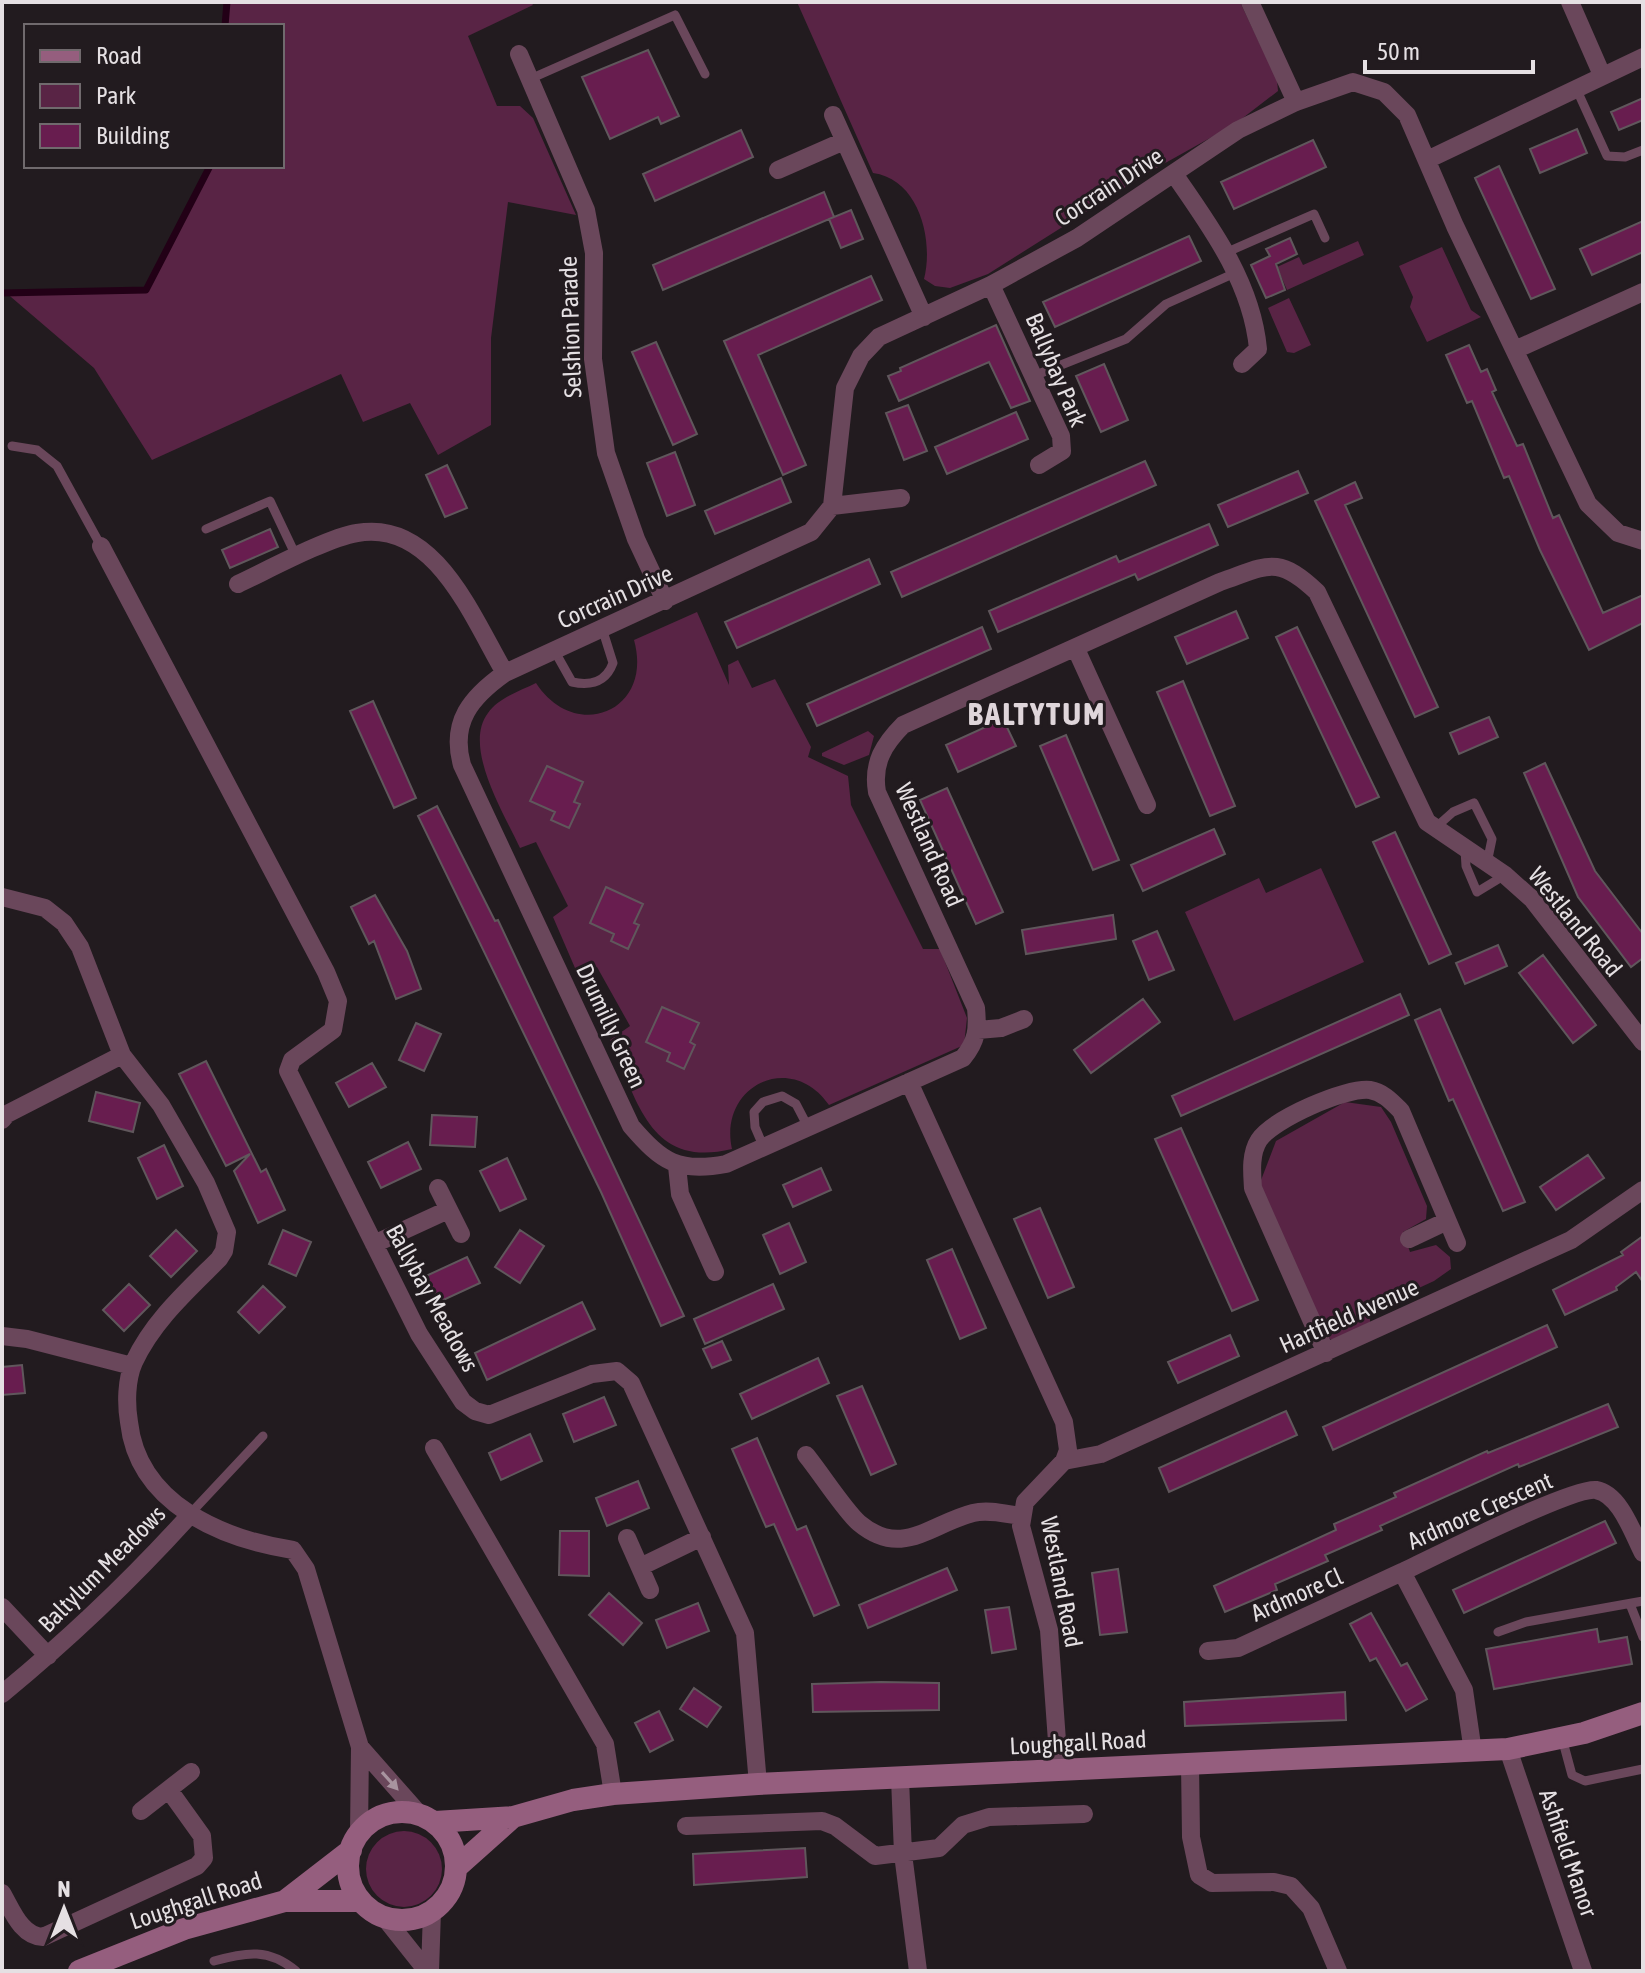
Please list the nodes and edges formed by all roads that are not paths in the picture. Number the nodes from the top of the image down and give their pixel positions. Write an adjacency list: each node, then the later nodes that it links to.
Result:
1 (1250, 2): 9 (street)
2 (1570, 2): 6 (street)
3 (519, 54): 7 (street, Selshion Parade)
4 (1643, 57): 6 (street)
5 (705, 74): 7 (lane)
6 (1602, 75): 8 (street)
7 (530, 79): 34 (street, Selshion Parade)
8 (1576, 88): 12 (lane); 13 (street)
9 (1296, 102): 13 (street, Corcrain Drive); 15 (street, Corcrain Drive)
10 (833, 115): 11 (street)
11 (844, 141): 14 (street); 21 (street)
12 (1643, 150)
13 (1427, 160): 22 (street, Corcrain Drive)
14 (778, 170)
15 (1174, 174): 17 (street); 19 (street, Corcrain Drive)
16 (1325, 238): 17 (lane)
17 (1225, 253): 18 (street)
18 (1235, 273): 23 (street); 24 (lane)
19 (991, 285): 21 (street, Corcrain Drive); 24 (street, Ballybay Park)
20 (1643, 292): 22 (street)
21 (924, 317): 28 (street, Corcrain Drive)
22 (1517, 349): 30 (street, Corcrain Drive)
23 (1242, 364)
24 (1036, 375): 26 (street, Ballybay Park)
25 (12, 446): 31 (lane)
26 (1039, 465)
27 (901, 498): 28 (street)
28 (832, 506): 34 (street, Corcrain Drive)
29 (206, 529): 32 (lane)
30 (1643, 541)
31 (101, 546): 61 (street, Ballybay Meadows)
32 (297, 558): 33 (street); 38 (street)
33 (238, 584)
34 (665, 601): 35 (street, Corcrain Drive)
35 (602, 628): 37 (street, Corcrain Drive); 37 (lane)
36 (1076, 649): 39 (street); 40 (street, Westland Road); 46 (street, Westland Road)
37 (554, 650): 38 (street, Corcrain Drive)
38 (505, 673): 53 (street, Drumilly Green)
39 (1147, 805)
40 (1435, 828): 41 (street, Westland Road); 42 (lane)
41 (1465, 850): 42 (street, Westland Road); 43 (lane)
42 (1487, 863): 43 (street, Westland Road)
43 (1505, 875): 47 (street, Westland Road)
44 (2, 897): 48 (street, Baltylum Meadows)
45 (1024, 1019): 46 (street)
46 (978, 1030): 49 (street)
47 (1643, 1042)
48 (122, 1055): 50 (street); 65 (street, Baltylum Meadows)
49 (909, 1082): 51 (street); 69 (street)
50 (2, 1120)
51 (808, 1127): 52 (street); 52 (lane)
52 (764, 1148): 53 (street)
53 (677, 1166): 62 (street)
54 (438, 1188): 56 (street)
55 (1643, 1190): 64 (street, Hartfield Avenue)
56 (448, 1210): 58 (street); 61 (street)
57 (1447, 1221): 59 (street); 60 (street); 64 (street)
58 (461, 1234)
59 (1409, 1239)
60 (1457, 1243)
61 (374, 1244): 72 (street, Ballybay Meadows)
62 (715, 1272)
63 (2, 1336): 65 (street)
64 (1326, 1353): 69 (street, Hartfield Avenue)
65 (132, 1366): 70 (street, Baltylum Meadows)
66 (263, 1436): 70 (lane)
67 (434, 1448): 98 (street)
68 (806, 1455): 71 (street)
69 (1064, 1461): 71 (street, Westland Road)
70 (189, 1516): 84 (street, Baltylum Meadows); 88 (street, Baltylum Meadows)
71 (1021, 1516): 92 (street, Westland Road)
72 (702, 1537): 75 (street); 96 (street, Ballybay Meadows)
73 (627, 1538): 75 (street)
74 (1643, 1553): 76 (street, Ardmore Crescent)
75 (640, 1567): 77 (street)
76 (1402, 1572): 83 (street, Ardmore Cl); 90 (street, Ardmore Crescent)
77 (650, 1590)
78 (1643, 1601): 79 (lane)
79 (1630, 1604): 81 (lane); 82 (lane)
80 (2, 1607): 84 (street, Baltylum Meadows)
81 (1498, 1632)
82 (1643, 1637)
83 (1208, 1651)
84 (48, 1656): 85 (street, Baltylum Meadows)
85 (2, 1694)
86 (1643, 1713): 87 (main road, Loughgall Road)
87 (1562, 1738): 89 (main road, Loughgall Road); 93 (lane)
88 (360, 1747): 102 (street, Baltylum Meadows, one-way to 102); 104 (street, Baltylum Meadows)
89 (1508, 1749): 90 (main road, Loughgall Road); 118 (street, Ashfield Manor)
90 (1473, 1752): 91 (main road, Loughgall Road)
91 (1190, 1764): 92 (main road, Loughgall Road); 117 (street)
92 (1059, 1769): 95 (main road, Loughgall Road)
93 (1643, 1769)
94 (191, 1772): 97 (street)
95 (900, 1778): 96 (main road, Loughgall Road); 105 (street)
96 (758, 1784): 98 (main road, Loughgall Road)
97 (169, 1790): 99 (street); 107 (street)
98 (613, 1794): 101 (main road, Loughgall Road)
99 (141, 1811)
100 (1084, 1814): 105 (street)
101 (513, 1817): 102 (main road, Loughgall Road); 106 (main road, Loughgall Road)
102 (428, 1818): 104 (main road); 106 (main road)
103 (686, 1826): 105 (street)
104 (355, 1842): 108 (main road, Loughgall Road); 109 (main road)
105 (903, 1854): 116 (street)
106 (457, 1867): 110 (main road)
107 (2, 1893)
108 (285, 1901): 109 (main road, Loughgall Road); 113 (main road, Loughgall Road)
109 (361, 1901): 111 (main road)
110 (432, 1911): 111 (main road); 115 (street)
111 (384, 1917): 115 (street)
112 (214, 1961): 114 (lane)
113 (79, 1971)
114 (296, 1971)
115 (428, 1971)
116 (918, 1971)
117 (1338, 1971)
118 (1583, 1971)

